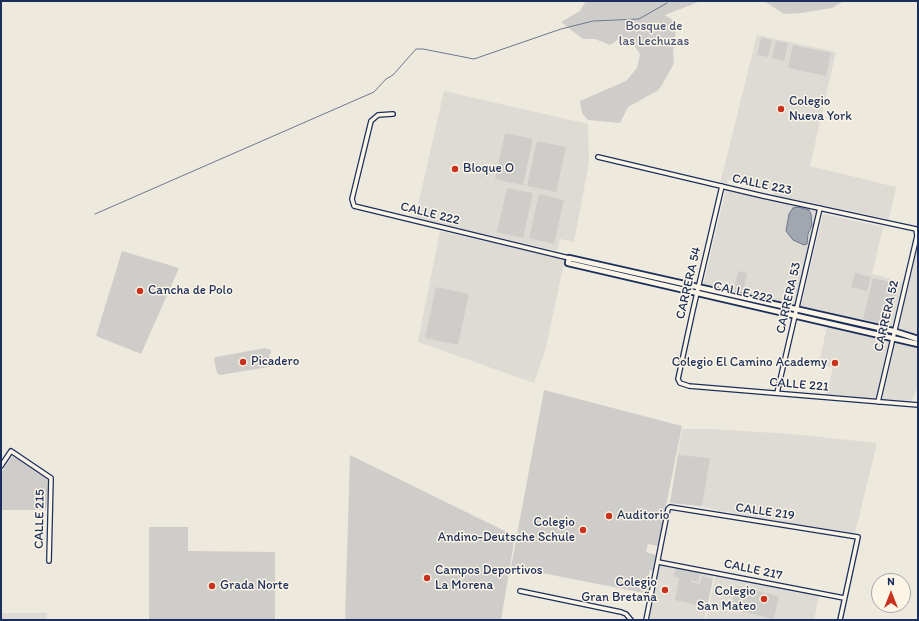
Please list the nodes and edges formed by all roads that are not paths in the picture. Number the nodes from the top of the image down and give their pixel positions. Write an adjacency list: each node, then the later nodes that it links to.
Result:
1 (392, 114): 6 (street, CALLE 222)
2 (598, 157): 3 (street, CALLE 223)
3 (722, 186): 4 (street, CALLE 223); 7 (street, CARRERA 54)
4 (820, 208): 5 (street, CALLE 223); 9 (street, CARRERA 53)
5 (917, 236): 11 (street, CARRERA 52)
6 (568, 260): 7 (street, CALLE 222); 8 (street, CALLE 222)
7 (699, 287): 8 (street, CARRERA 54); 9 (street, CALLE 222)
8 (698, 294): 10 (street, CALLE 222); 15 (street, CARRERA 54)
9 (796, 309): 10 (street, CARRERA 53); 11 (street, CALLE 222)
10 (795, 316): 12 (street, CALLE 222); 16 (street, CARRERA 53)
11 (894, 331): 12 (street, CARRERA 52); 13 (street, CALLE 222)
12 (892, 337): 14 (street, CALLE 222); 17 (street, CARRERA 52)
13 (918, 339)
14 (918, 344)
15 (680, 383): 16 (street, CALLE 221)
16 (777, 392): 17 (street, CALLE 221)
17 (878, 402): 18 (street, CALLE 221)
18 (918, 405)
19 (1, 466): 20 (street, CALLE 215)
20 (49, 561)
21 (658, 562): 23 (street, CALLE 217); 23 (street, CALLE 219); 25 (street)
22 (520, 591): 24 (street)
23 (844, 598): 26 (street)
24 (631, 620)
25 (646, 620)
26 (840, 620)

